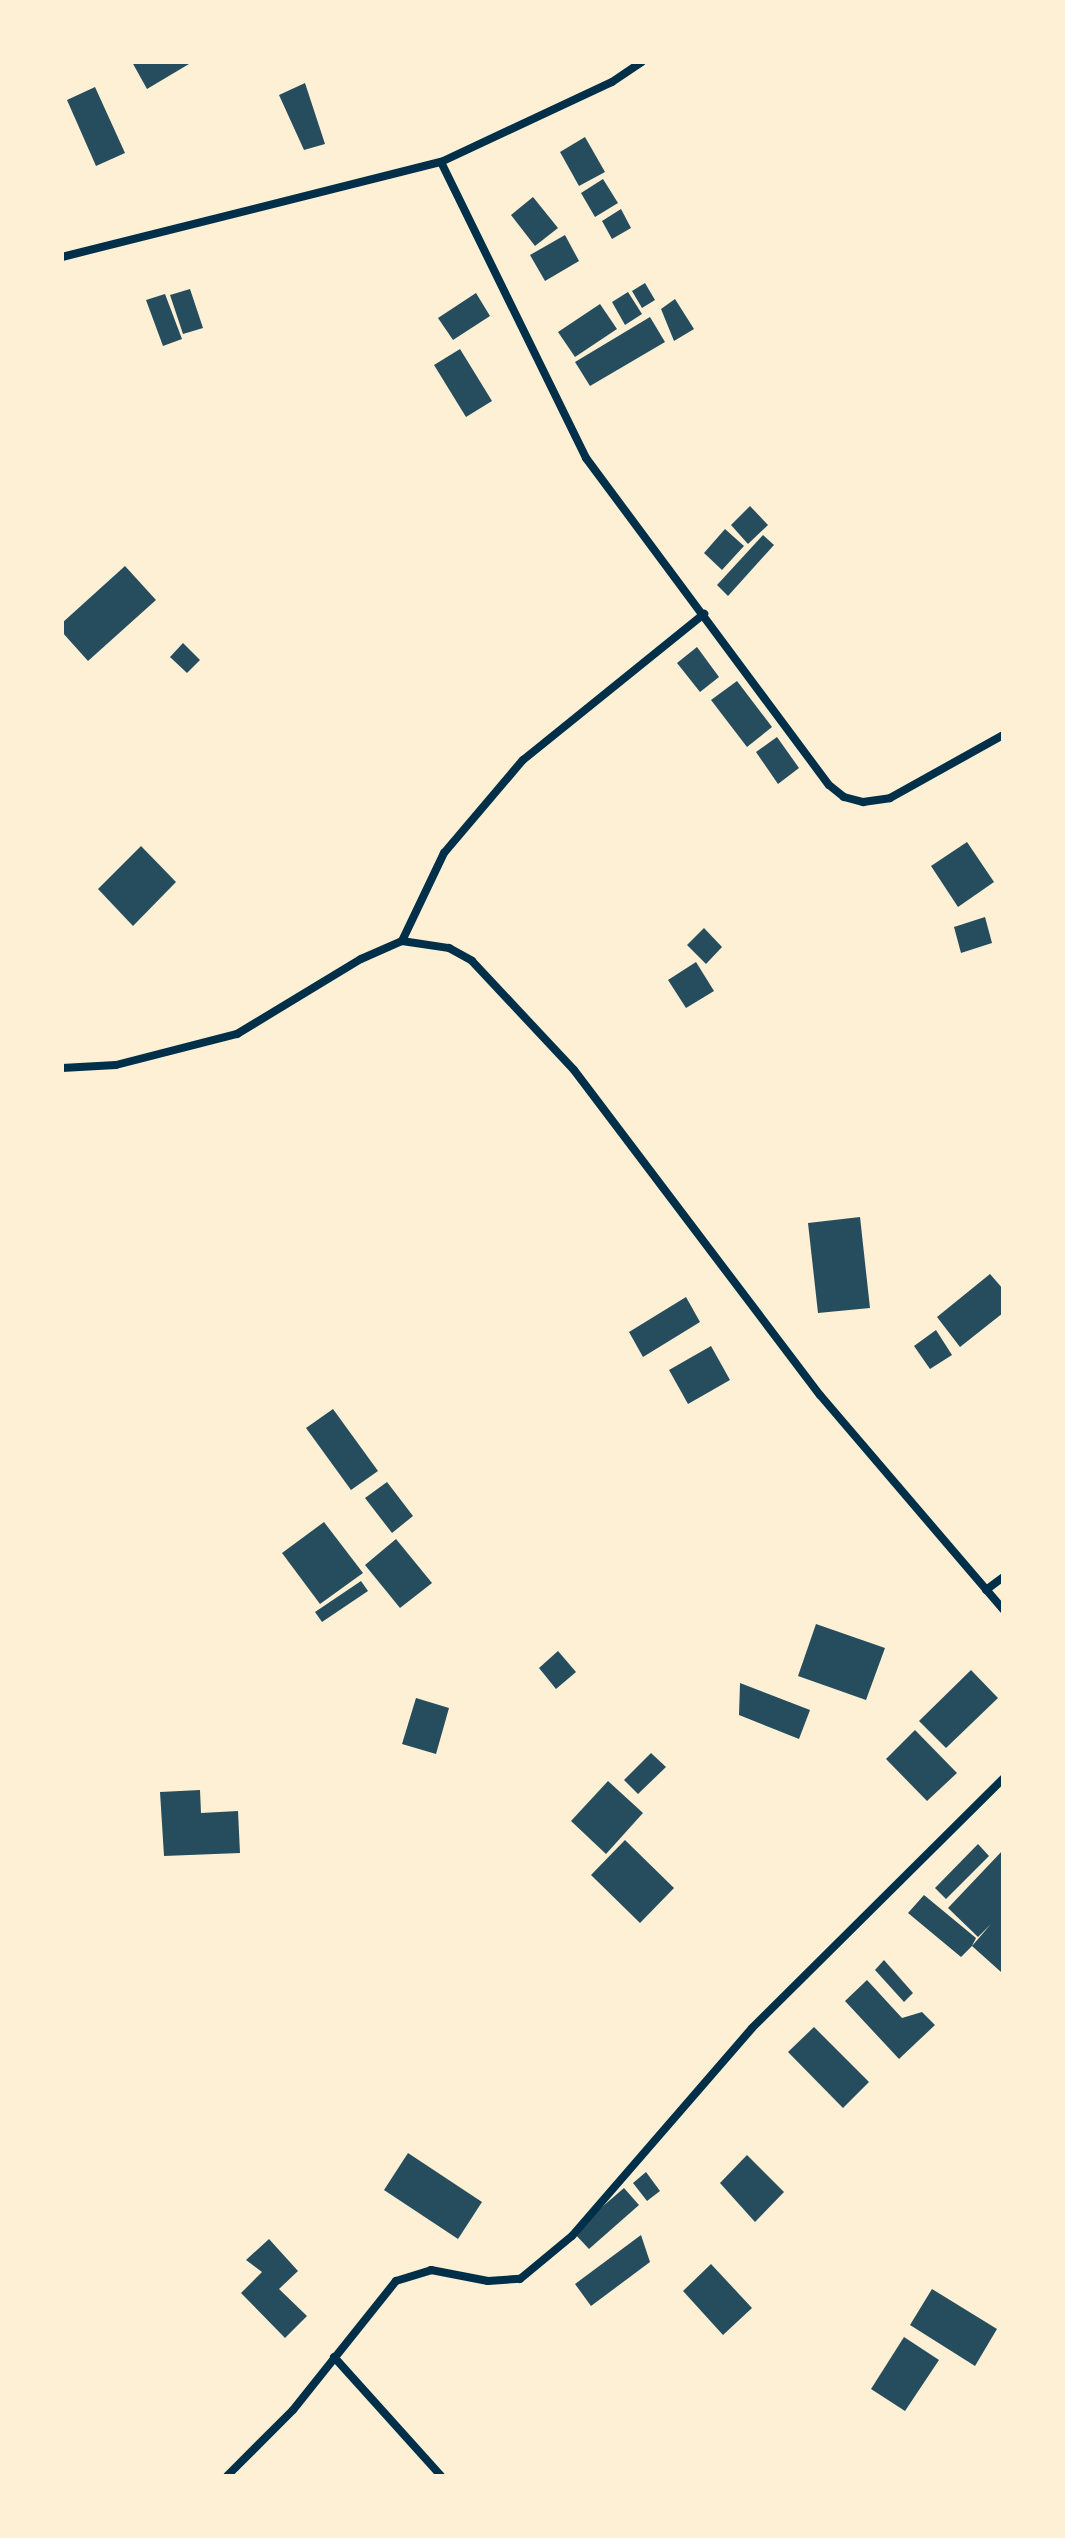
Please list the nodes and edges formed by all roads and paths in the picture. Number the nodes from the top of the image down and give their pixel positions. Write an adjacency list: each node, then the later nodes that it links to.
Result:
1 (642, 62): 2 (street)
2 (441, 162): 3 (street); 4 (street)
3 (62, 257)
4 (704, 614): 5 (street); 6 (street)
5 (1003, 735)
6 (402, 941): 7 (street); 9 (street)
7 (62, 1068)
8 (1003, 1577): 9 (street)
9 (986, 1590): 10 (street)
10 (1003, 1609)
11 (1003, 1779): 12 (street)
12 (334, 2357): 13 (street); 14 (street)
13 (227, 2476)
14 (441, 2476)

